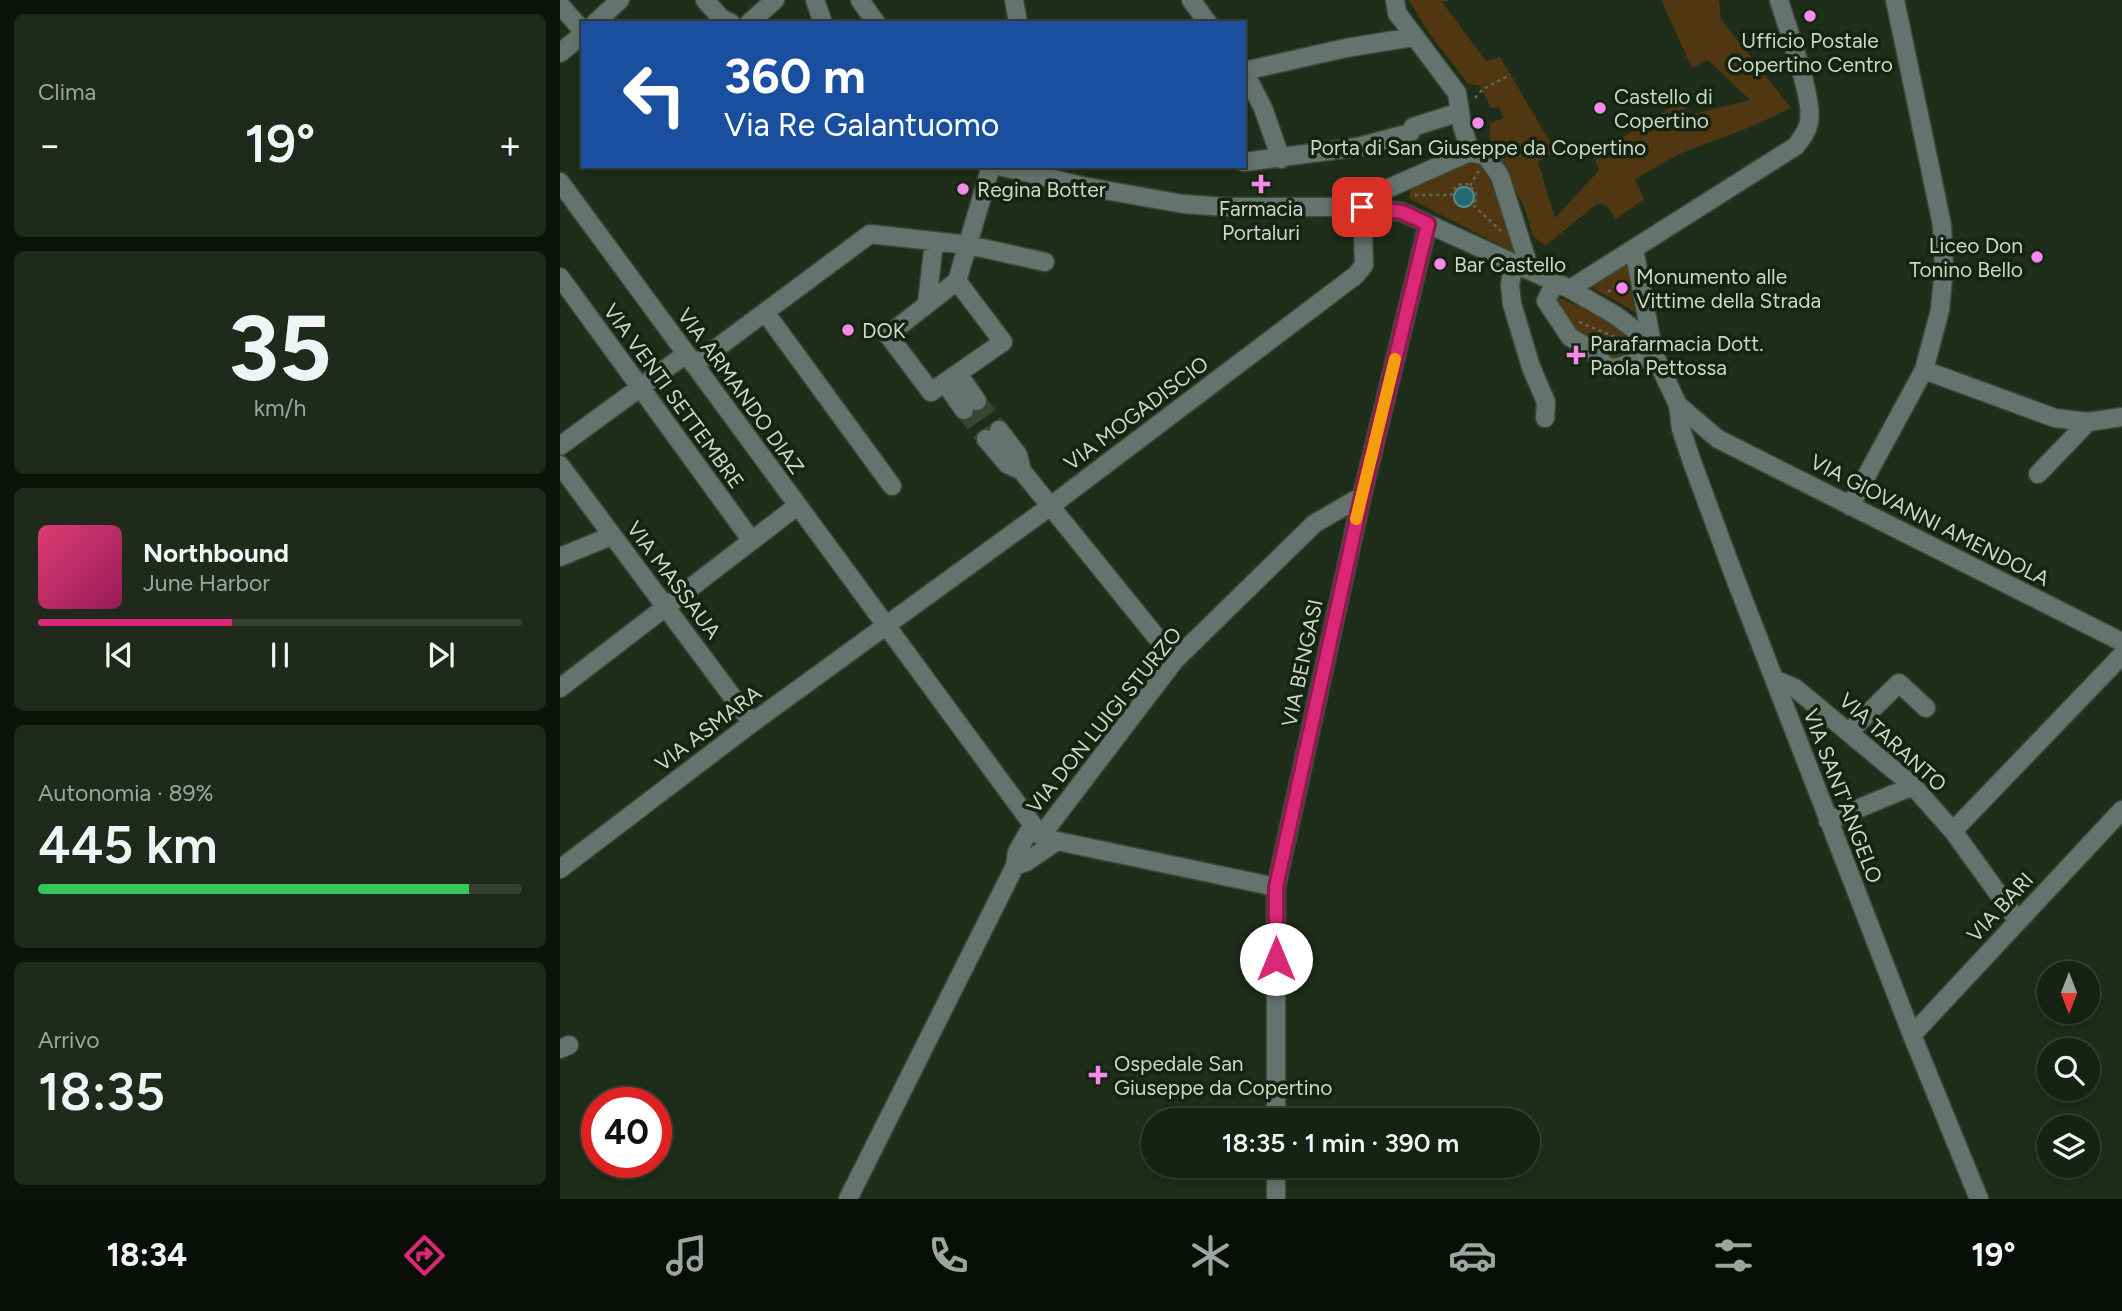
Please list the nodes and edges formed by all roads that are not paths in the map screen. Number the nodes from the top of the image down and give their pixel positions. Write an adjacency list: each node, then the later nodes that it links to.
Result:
1 (620, 0): 12 (street)
2 (705, 0): 13 (street)
3 (775, 0): 14 (street)
4 (815, 0): 15 (street)
5 (860, 0): 16 (street)
6 (1014, 0): 17 (street)
7 (1191, 0): 18 (street)
8 (1395, 0): 21 (street)
9 (1779, 0): 38 (street)
10 (1895, 0): 48 (street)
11 (560, 5): 19 (street)
12 (597, 21)
13 (728, 21)
14 (751, 21)
15 (822, 21)
16 (875, 21)
17 (1018, 21)
18 (1207, 21)
19 (581, 31)
20 (581, 35): 22 (street)
21 (1413, 37): 23 (street); 25 (street)
22 (560, 53)
23 (1246, 71)
24 (1246, 75): 27 (street)
25 (1460, 112): 26 (street); 27 (street)
26 (1470, 152): 32 (street); 40 (street)
27 (1281, 159): 28 (street)
28 (1246, 162)
29 (990, 168): 37 (street)
30 (1007, 168): 33 (street)
31 (561, 186): 47 (street, VIA ARMANDO DIAZ)
32 (1387, 189): 33 (street); 34 (street)
33 (1362, 207): 34 (street); 62 (street, VIA MOGADISCIO)
34 (1397, 211): 35 (street)
35 (1428, 224): 40 (street); 61 (street, VIA BENGASI)
36 (934, 242): 37 (street); 44 (street); 45 (street)
37 (969, 245): 39 (street); 42 (street)
38 (1634, 249): 43 (street); 46 (street)
39 (1045, 262)
40 (1522, 266): 43 (street); 54 (street)
41 (560, 277): 50 (street, VIA VENTI SETTEMBRE)
42 (957, 281): 44 (street); 49 (street)
43 (1562, 285): 46 (street); 46 (street)
44 (927, 303): 49 (street)
45 (765, 312): 47 (street); 60 (street)
46 (1649, 354): 51 (street)
47 (690, 359): 50 (street); 63 (street, VIA ARMANDO DIAZ)
48 (1924, 370): 55 (street); 64 (street)
49 (951, 379): 52 (street)
50 (640, 388): 57 (street); 66 (street, VIA VENTI SETTEMBRE)
51 (1678, 405): 64 (street, VIA GIOVANNI AMENDOLA); 73 (street, VIA SANT'ANGELO)
52 (971, 406)
53 (2122, 417): 55 (street)
54 (1545, 418)
55 (2088, 422): 59 (street)
56 (993, 434): 62 (street)
57 (560, 446)
58 (560, 465): 65 (street, VIA MASSAUA)
59 (2038, 474)
60 (892, 486)
61 (1362, 496): 72 (street, VIA DON LUIGI STURZO); 85 (street, VIA BENGASI)
62 (1052, 505): 69 (street, VIA MOGADISCIO); 72 (street)
63 (797, 506): 66 (street); 69 (street, VIA ARMANDO DIAZ)
64 (1850, 506): 70 (street, VIA GIOVANNI AMENDOLA)
65 (611, 536): 67 (street); 68 (street, VIA MASSAUA)
66 (752, 541): 68 (street)
67 (560, 557)
68 (668, 608): 74 (street); 76 (street, VIA MASSAUA)
69 (885, 627): 76 (street, VIA ASMARA); 82 (street, VIA ARMANDO DIAZ)
70 (2122, 642)
71 (2122, 654): 81 (street)
72 (1175, 660): 82 (street, VIA DON LUIGI STURZO)
73 (1774, 679): 77 (street, VIA TARANTO); 80 (street, VIA SANT'ANGELO)
74 (560, 688)
75 (1926, 708): 77 (street)
76 (752, 723): 84 (street, VIA ASMARA)
77 (1849, 732): 78 (street, VIA TARANTO)
78 (1913, 786): 80 (street); 81 (street, VIA TARANTO)
79 (2122, 810): 86 (street, VIA BARI)
80 (1828, 821): 87 (street, VIA SANT'ANGELO)
81 (1953, 831): 86 (street, VIA TARANTO)
82 (1043, 834): 83 (street); 83 (street); 85 (street)
83 (1015, 866): 90 (street)
84 (560, 869)
85 (1276, 887): 88 (street, VIA BENGASI)
86 (2018, 921): 87 (street, VIA BARI)
87 (1912, 1035): 92 (street, VIA SANT'ANGELO)
88 (1276, 1108)
89 (1276, 1178): 91 (street)
90 (848, 1199)
91 (1276, 1199)
92 (1979, 1199)

